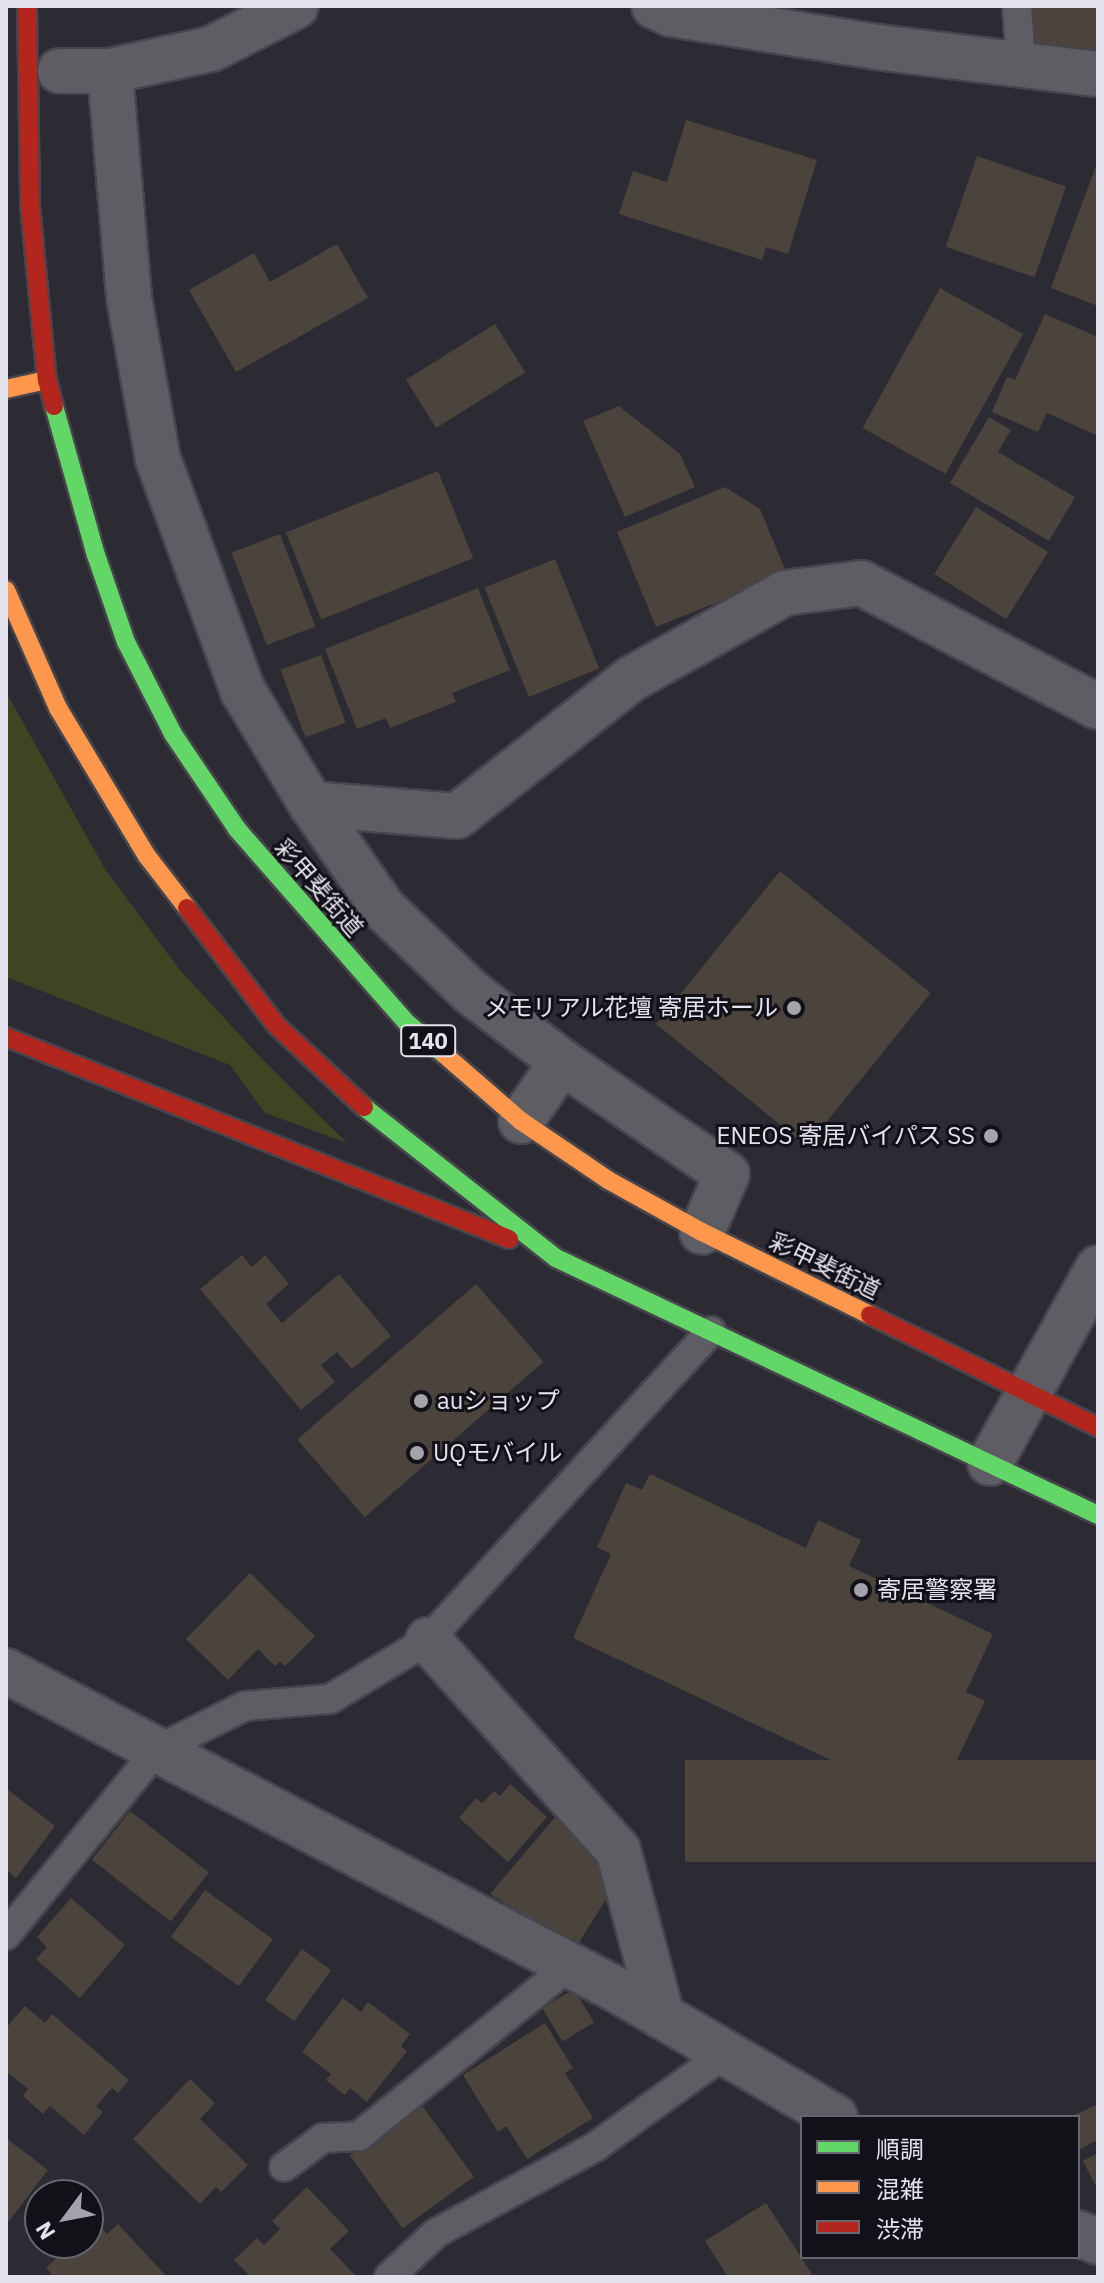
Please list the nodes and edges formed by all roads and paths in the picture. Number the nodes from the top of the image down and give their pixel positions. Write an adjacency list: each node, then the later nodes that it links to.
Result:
1 (27, 6): 9 (highway, 彩甲斐街道 / 140)
2 (296, 6): 7 (street)
3 (654, 6): 5 (street)
4 (1017, 6): 5 (lane)
5 (1021, 64): 8 (street)
6 (60, 71): 7 (street)
7 (110, 71): 13 (street)
8 (1098, 74)
9 (47, 380): 10 (highway); 16 (highway, 彩甲斐街道 / 140)
10 (6, 389)
11 (6, 590): 18 (highway)
12 (1098, 707): 13 (street)
13 (311, 804): 15 (street)
14 (6, 1037): 18 (highway)
15 (562, 1062): 16 (street); 17 (street)
16 (521, 1121): 17 (highway, 彩甲斐街道 / 140)
17 (702, 1232): 21 (highway, 彩甲斐街道 / 140)
18 (556, 1258): 20 (highway)
19 (1098, 1268): 21 (street)
20 (711, 1331): 23 (highway); 25 (lane)
21 (1026, 1393): 22 (highway, 彩甲斐街道 / 140); 23 (street)
22 (1098, 1427)
23 (990, 1463): 24 (highway)
24 (1098, 1515)
25 (428, 1640): 27 (lane); 30 (street)
26 (6, 1671): 27 (street)
27 (157, 1750): 28 (lane); 29 (street)
28 (6, 1935)
29 (569, 1966): 30 (street); 33 (lane)
30 (662, 2016): 31 (street)
31 (726, 2053): 32 (street); 34 (lane)
32 (832, 2115)
33 (284, 2167)
34 (389, 2277)

